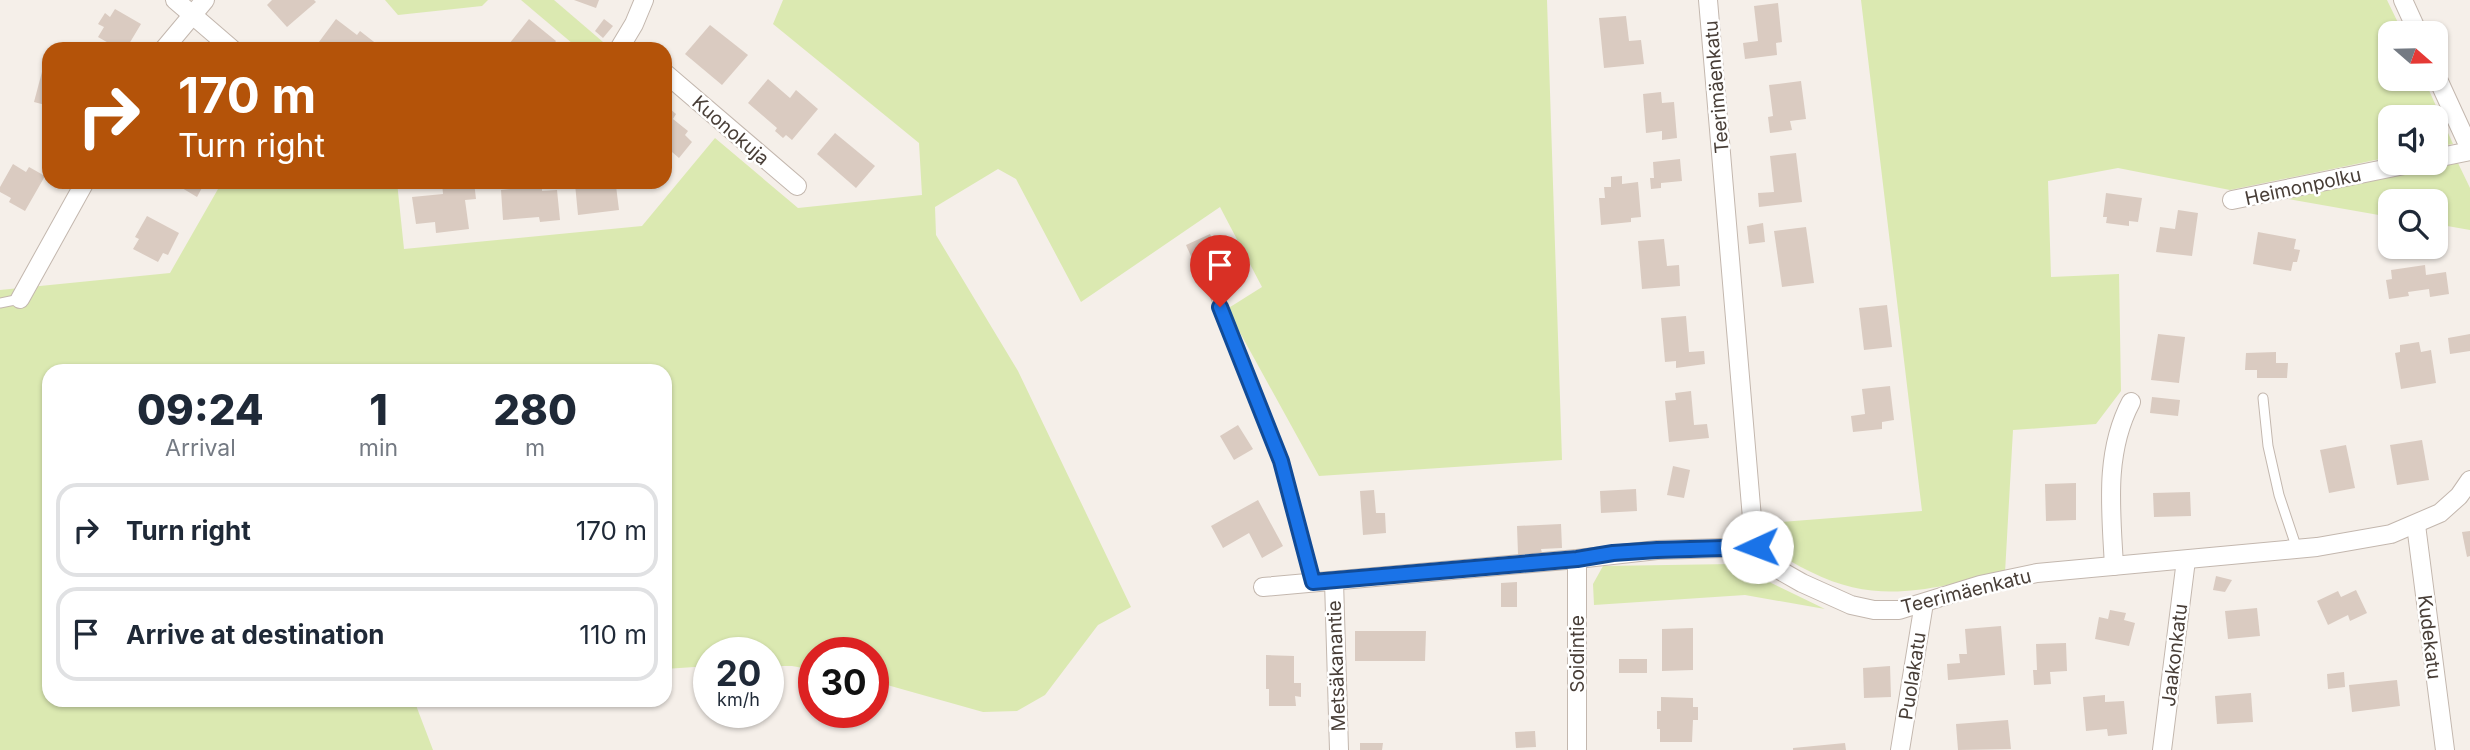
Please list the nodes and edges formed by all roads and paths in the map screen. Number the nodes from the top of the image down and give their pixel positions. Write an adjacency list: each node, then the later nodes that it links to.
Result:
1 (175, 0): 6 (street)
2 (205, 0): 6 (street)
3 (644, 0): 10 (street)
4 (1708, 0): 26 (street, Teerimäenkatu)
5 (2403, 0): 7 (street)
6 (192, 14): 8 (street); 9 (street)
7 (2413, 21)
8 (170, 42)
9 (224, 42)
10 (629, 42)
11 (672, 79): 16 (street, Kuonokuja)
12 (2443, 91): 13 (street)
13 (2470, 150): 14 (street)
14 (2448, 155)
15 (2378, 170): 18 (street, Heimonpolku)
16 (797, 186)
17 (81, 189): 20 (street)
18 (2232, 200)
19 (1215, 295): 32 (lane)
20 (20, 299): 21 (lane)
21 (0, 303)
22 (2263, 398): 27 (lane)
23 (2131, 402): 30 (street)
24 (2470, 480): 25 (street, Teerimäenkatu)
25 (2416, 525): 27 (street, Teerimäenkatu); 39 (street, Kudekatu)
26 (1757, 547): 28 (street); 34 (street, Teerimäenkatu)
27 (2297, 549): 29 (street, Teerimäenkatu)
28 (1577, 559): 31 (street); 36 (street, Soidintie)
29 (2186, 560): 30 (street, Teerimäenkatu); 38 (street, Jaakonkatu)
30 (2114, 566): 34 (street, Teerimäenkatu)
31 (1334, 581): 32 (street); 35 (street, Metsäkanantie)
32 (1313, 582): 33 (street)
33 (1263, 587)
34 (1924, 603): 37 (street, Puolakatu)
35 (1339, 750)
36 (1577, 750)
37 (1900, 750)
38 (2162, 750)
39 (2445, 750)

